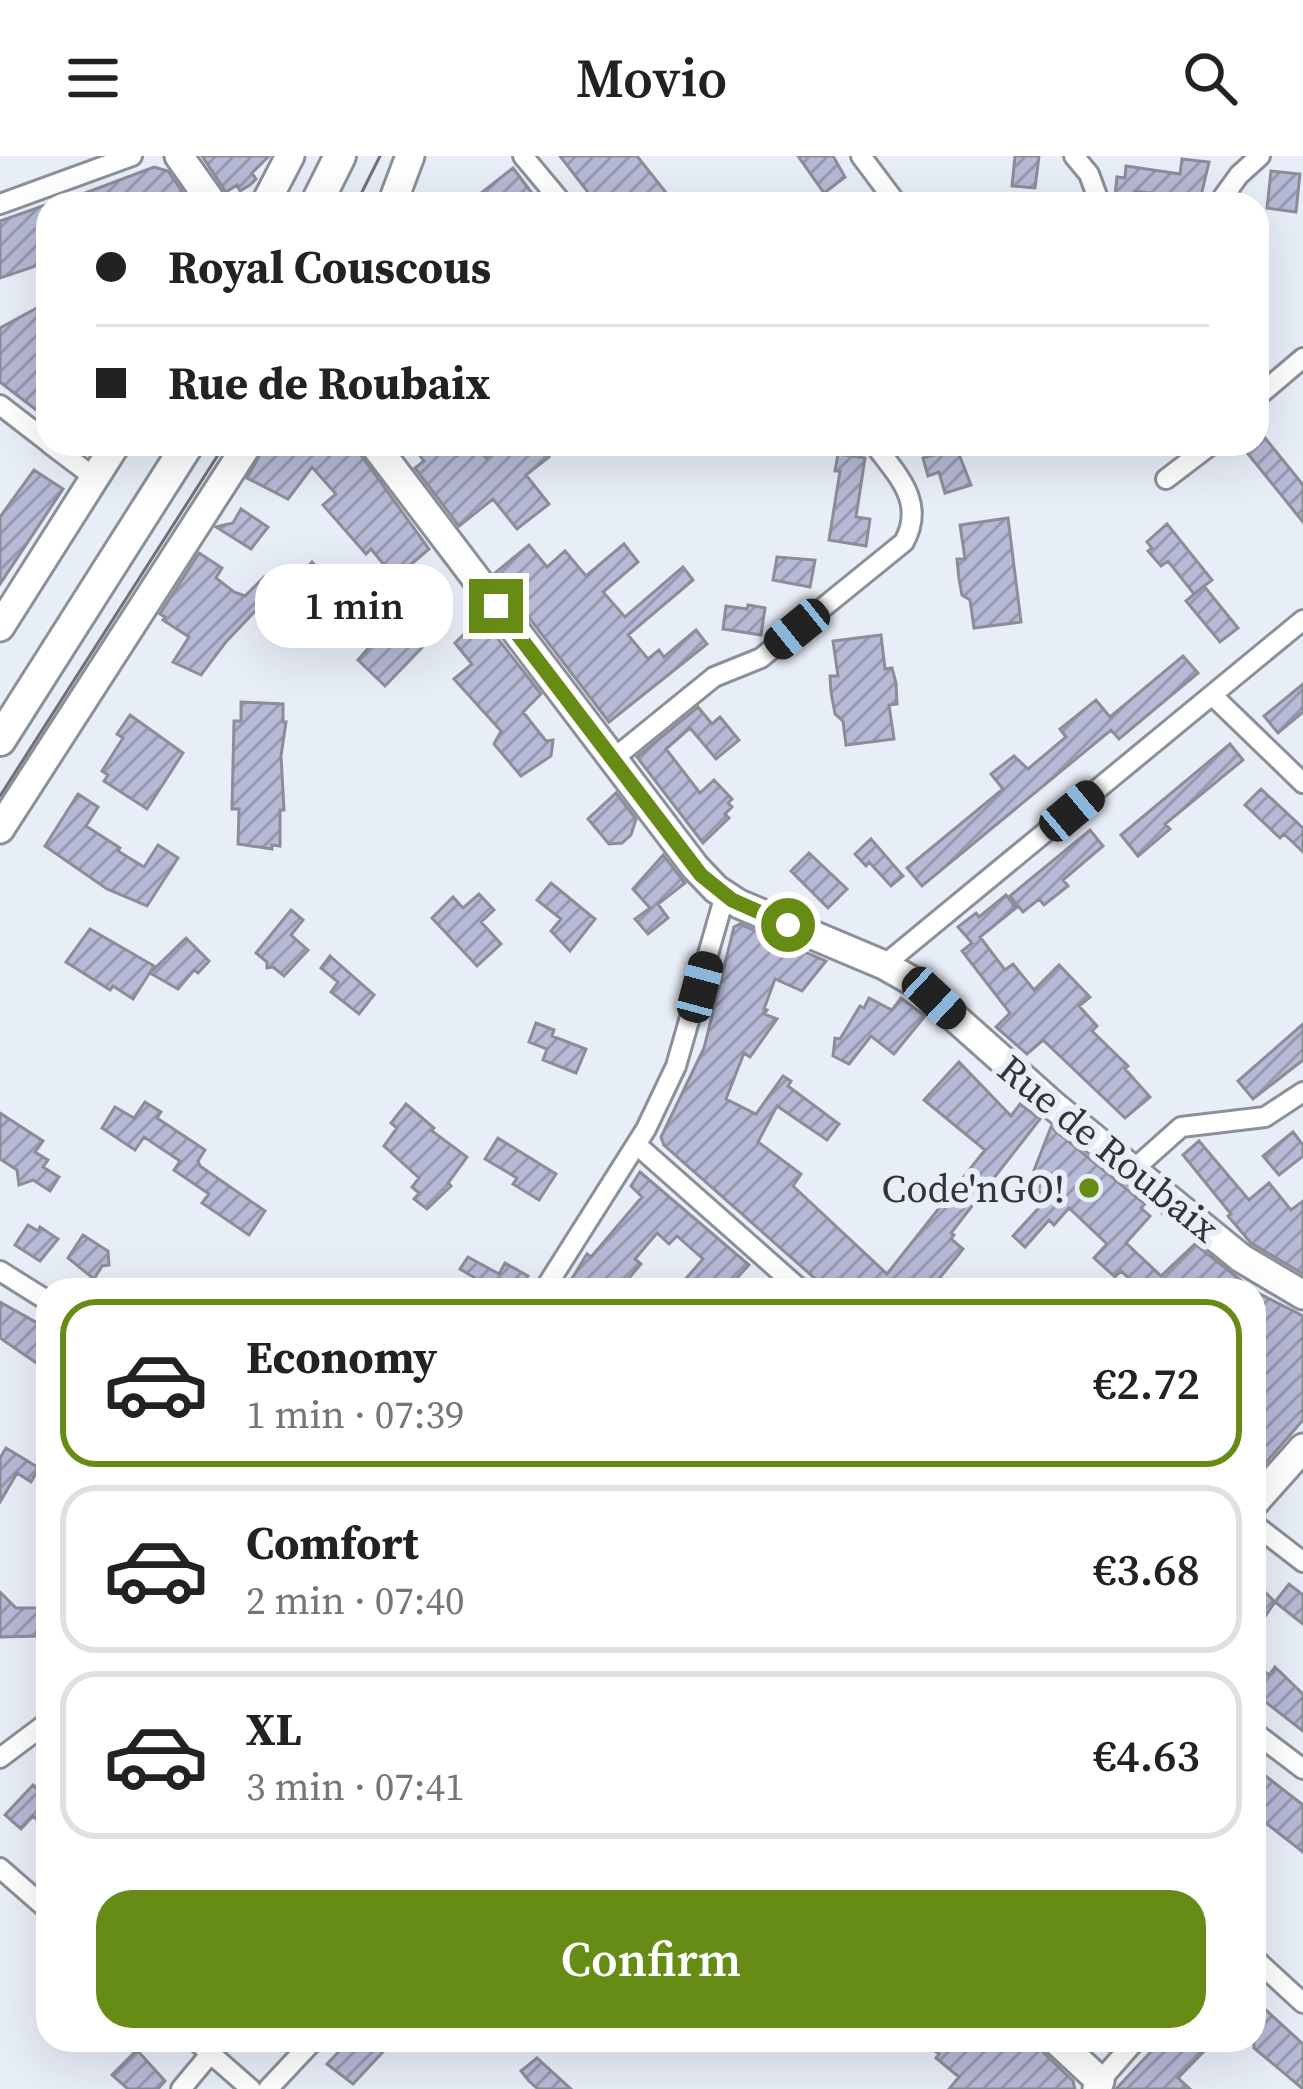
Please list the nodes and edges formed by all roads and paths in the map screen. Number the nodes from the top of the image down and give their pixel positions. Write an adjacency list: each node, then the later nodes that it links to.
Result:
1 (132, 156): 20 (street)
2 (179, 156): 11 (main road)
3 (290, 156): 12 (main road)
4 (340, 156): 13 (main road)
5 (361, 156): 14 (main road)
6 (410, 156): 15 (main road)
7 (524, 156): 16 (street)
8 (861, 156): 17 (street)
9 (1074, 156): 18 (street)
10 (1260, 156): 19 (street)
11 (204, 192)
12 (271, 192)
13 (322, 192)
14 (344, 192)
15 (396, 192)
16 (553, 192)
17 (888, 192)
18 (1096, 192)
19 (1227, 192)
20 (0, 204)
21 (1303, 358): 22 (street)
22 (1269, 387)
23 (0, 405): 24 (street)
24 (36, 433)
25 (66, 456): 33 (street)
26 (109, 456): 33 (main road)
27 (159, 456): 38 (main road)
28 (180, 456): 39 (main road)
29 (240, 456): 42 (main road)
30 (383, 456): 40 (main road, Rue de Roubaix)
31 (883, 456): 40 (street)
32 (1196, 456): 34 (street)
33 (95, 478): 36 (main road)
34 (1166, 479)
35 (1303, 620): 37 (street)
36 (0, 627)
37 (1212, 695): 41 (street); 44 (street)
38 (0, 707)
39 (0, 740)
40 (613, 759): 43 (main road, Rue de Roubaix)
41 (1303, 783)
42 (0, 829)
43 (725, 896): 44 (main road, Rue de Roubaix); 46 (street)
44 (884, 965): 47 (main road, Rue de Roubaix)
45 (1303, 1092): 47 (street)
46 (637, 1144): 49 (street); 50 (street)
47 (1135, 1168): 52 (main road, Rue de Roubaix)
48 (0, 1271): 51 (street)
49 (552, 1278)
50 (788, 1278)
51 (36, 1294)
52 (1303, 1295)
53 (1303, 1448): 54 (main road)
54 (1266, 1490)
55 (1266, 1533): 56 (street)
56 (1303, 1562)
57 (36, 1731): 59 (street)
58 (1266, 1741): 60 (street)
59 (0, 1759)
60 (1303, 1769)
61 (0, 1868): 62 (street)
62 (36, 1900)
63 (1266, 1969): 64 (street)
64 (1303, 2003)
65 (200, 2052): 71 (street)
66 (209, 2052): 72 (street)
67 (303, 2052): 73 (street)
68 (1067, 2052): 70 (main road)
69 (1126, 2052): 70 (street)
70 (1098, 2085)
71 (181, 2089)
72 (251, 2089)
73 (268, 2089)

